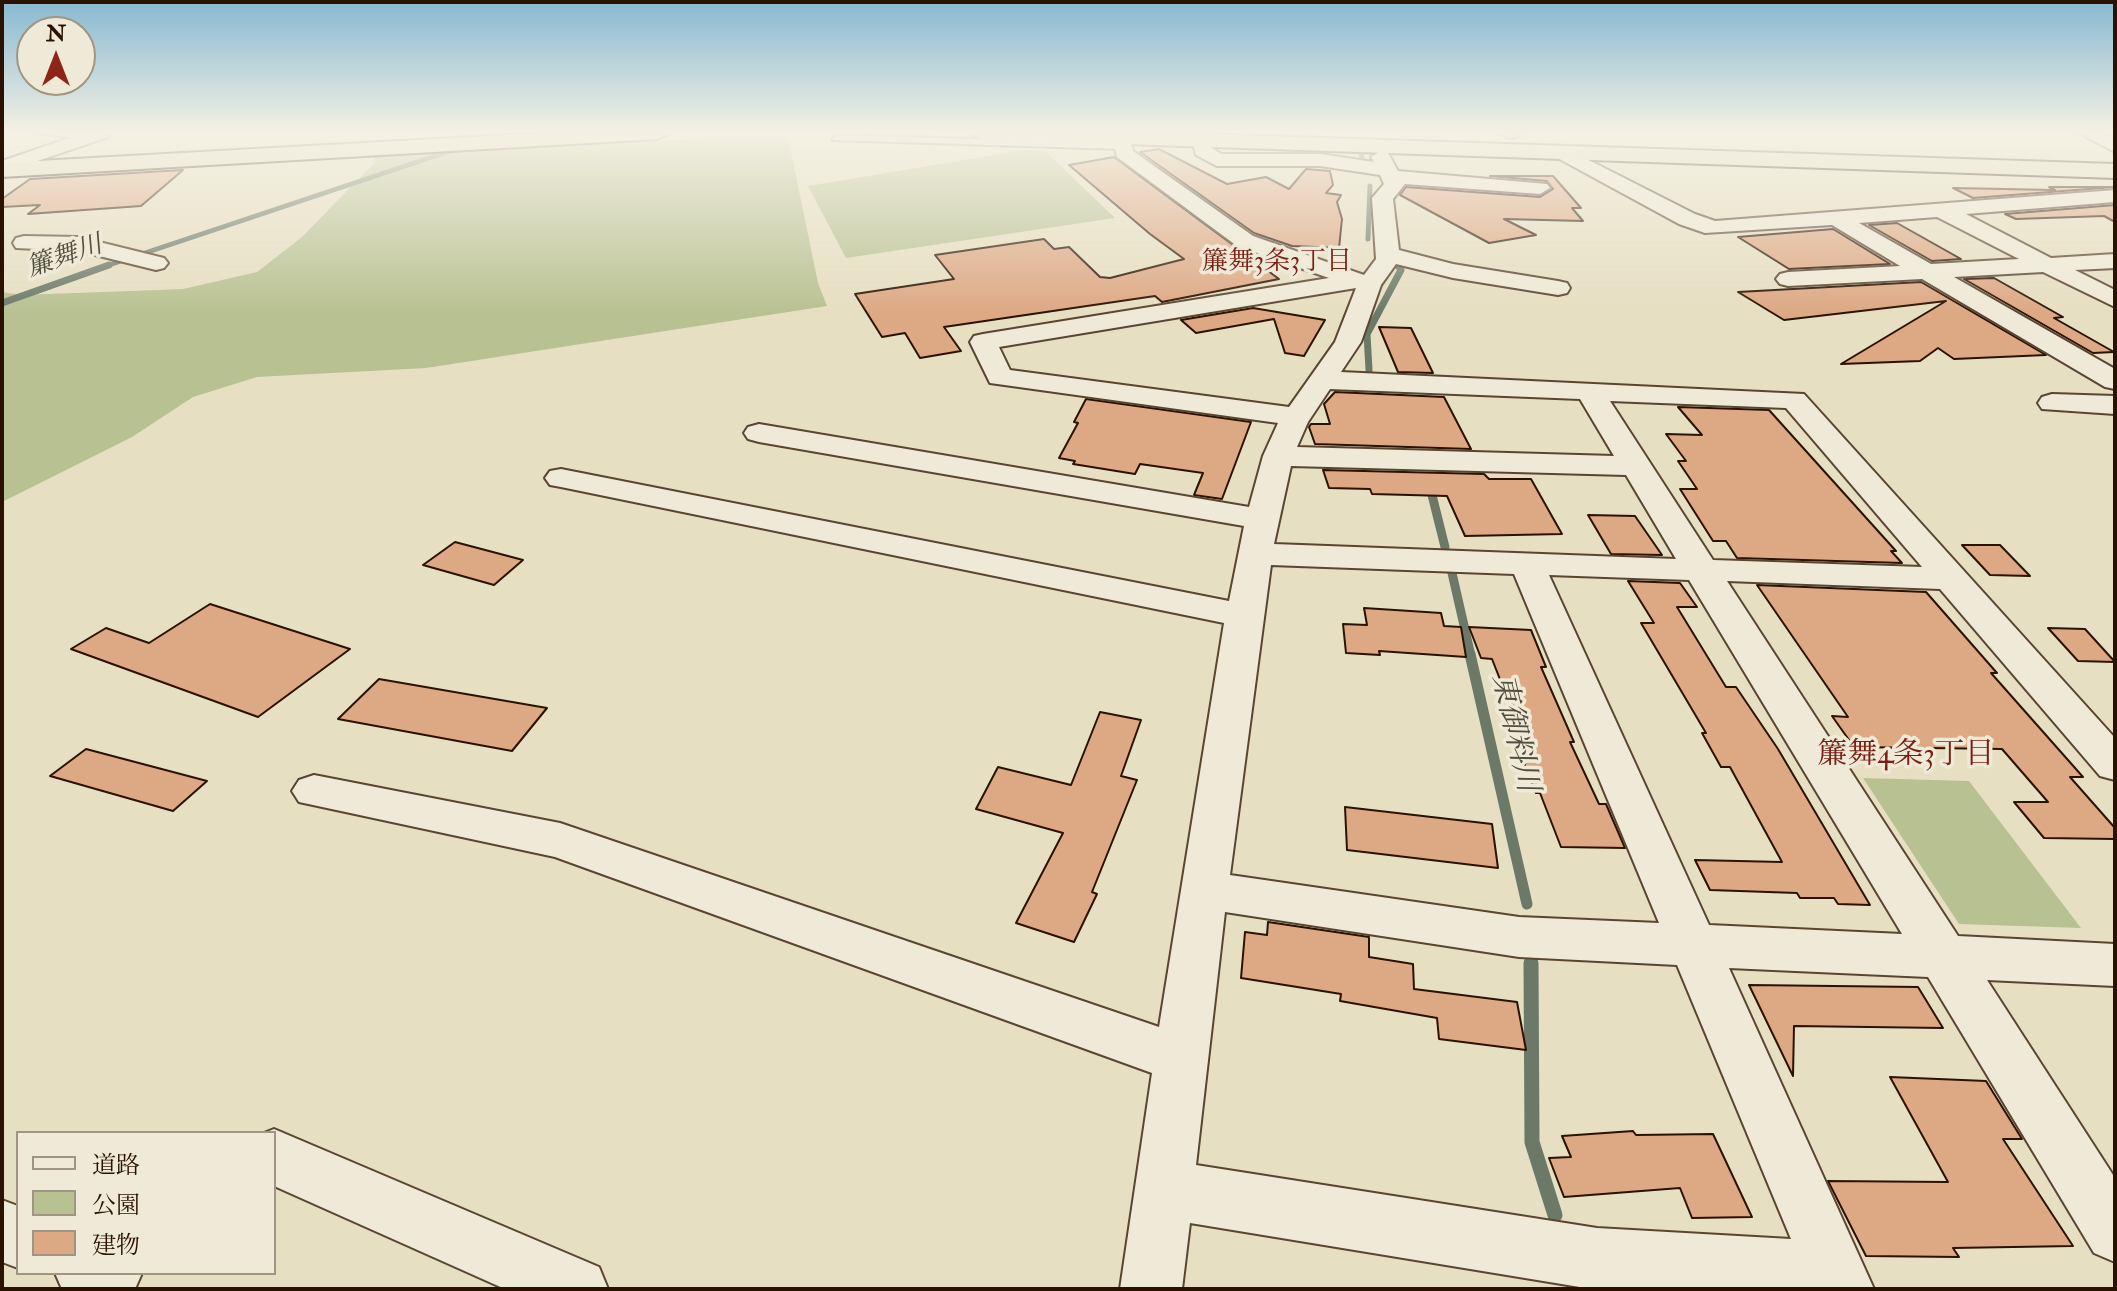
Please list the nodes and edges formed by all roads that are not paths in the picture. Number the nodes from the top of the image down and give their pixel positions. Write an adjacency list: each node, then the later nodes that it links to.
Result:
1 (1179, 193): 15 (street)
2 (1387, 193): 15 (street)
3 (1648, 193): 7 (street)
4 (2115, 196): 5 (street)
5 (2062, 200): 6 (street); 9 (street)
6 (1941, 210): 7 (street); 13 (street)
7 (1835, 218): 14 (street)
8 (58, 219): 10 (street)
9 (2102, 219)
10 (18, 234): 12 (street)
11 (2115, 261): 13 (street)
12 (156, 263)
13 (2048, 265): 14 (street); 18 (street)
14 (1927, 271): 16 (street); 20 (street)
15 (1372, 273): 17 (street); 19 (street); 24 (street)
16 (1788, 279)
17 (1558, 288)
18 (2115, 300)
19 (1322, 380): 21 (street); 24 (street)
20 (2115, 381)
21 (1590, 392): 27 (street); 32 (street)
22 (2052, 403): 23 (street)
23 (2115, 405)
24 (1296, 417): 26 (street)
25 (759, 433): 29 (street)
26 (1278, 456): 27 (street); 29 (street)
27 (1635, 466): 31 (street)
28 (561, 478): 33 (street)
29 (1259, 537): 30 (street); 33 (street)
30 (1527, 564): 31 (street); 37 (street)
31 (1702, 570): 32 (street); 38 (street)
32 (1952, 579): 34 (street)
33 (1244, 616): 36 (street)
34 (2115, 765)
35 (314, 791): 40 (street)
36 (1204, 890): 37 (street); 40 (street)
37 (1694, 946): 38 (street); 46 (street)
38 (1945, 959): 39 (street); 43 (street)
39 (2115, 965)
40 (1181, 1059): 42 (street)
41 (276, 1158): 47 (street)
42 (1164, 1189): 46 (street); 48 (street)
43 (2115, 1232)
44 (90, 1275): 45 (street)
45 (109, 1275)
46 (1839, 1280)
47 (577, 1289)
48 (1151, 1289)

